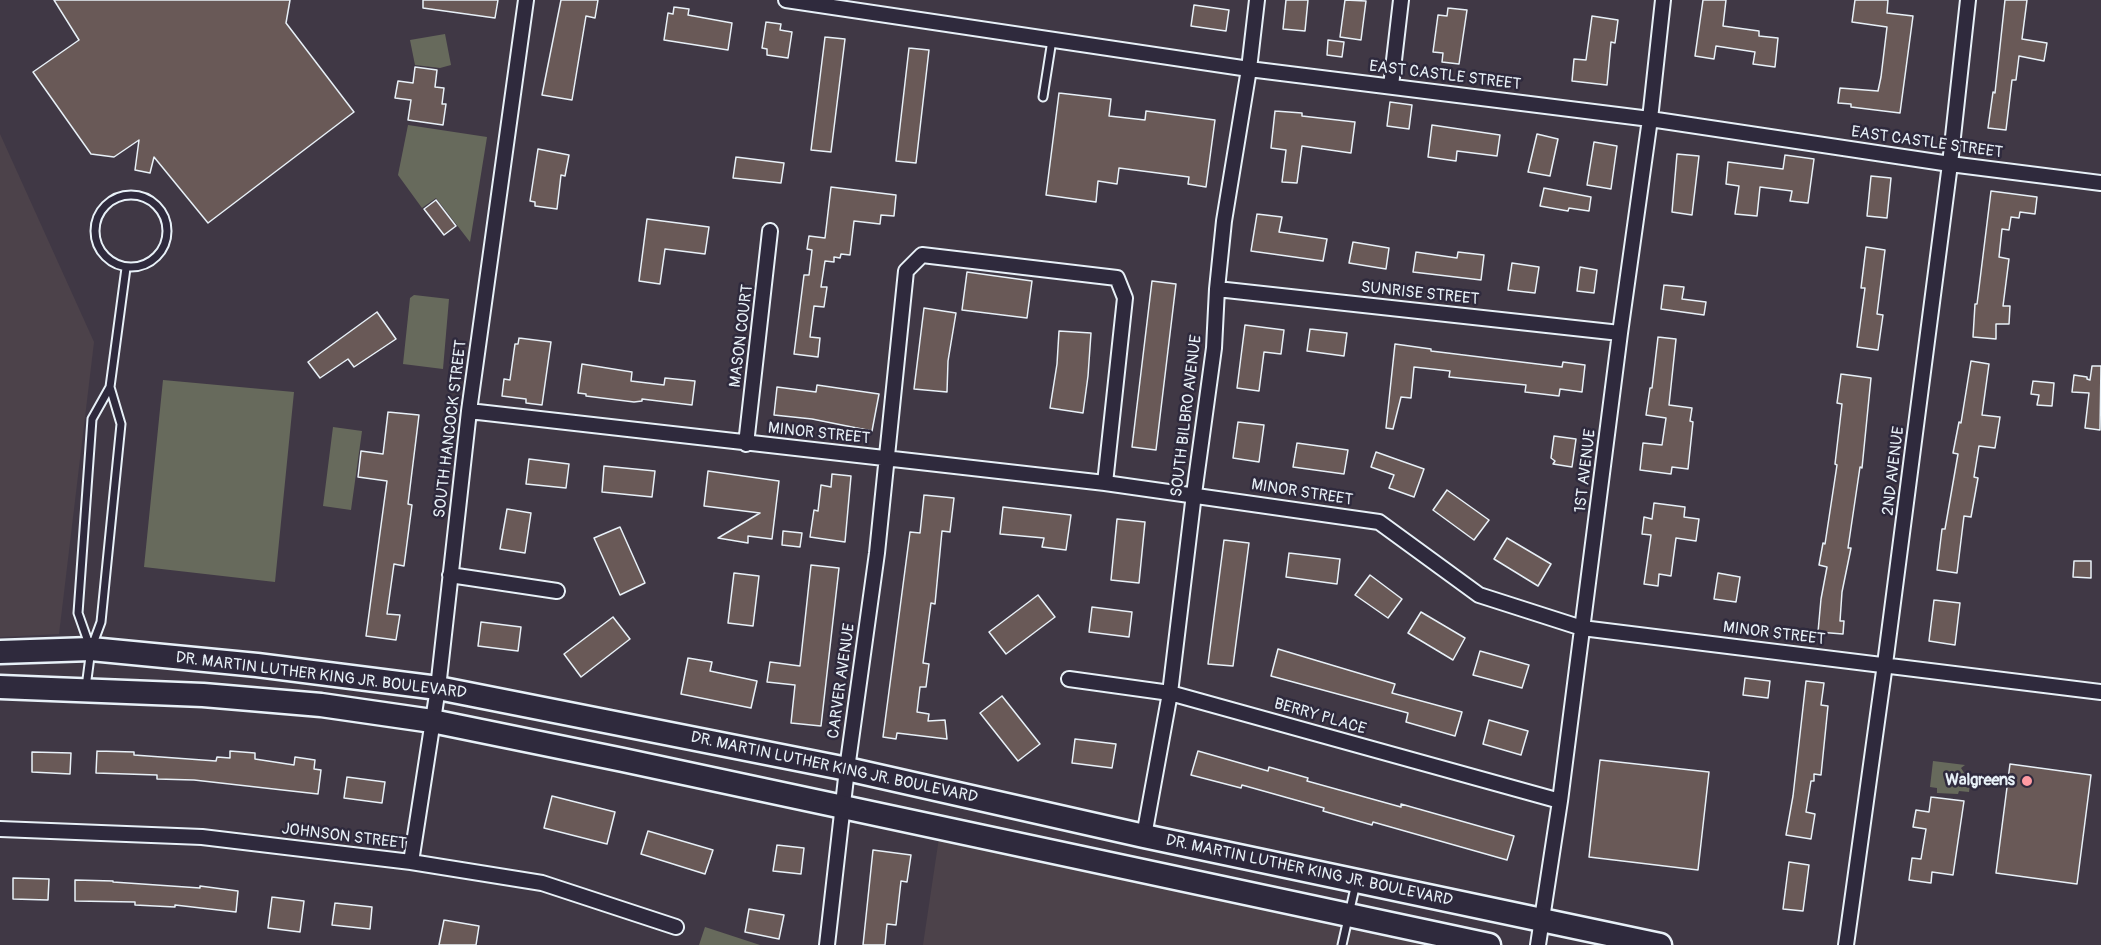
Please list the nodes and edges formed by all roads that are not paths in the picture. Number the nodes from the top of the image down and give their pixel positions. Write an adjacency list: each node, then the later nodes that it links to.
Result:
1 (526, 0): 19 (street, SOUTH HANCOCK STREET)
2 (786, 0): 7 (street, EAST CASTLE STREET)
3 (1257, 0): 8 (street, SOUTH BILBRO AVENUE)
4 (1401, 0): 9 (street)
5 (1664, 0): 11 (street, 1ST AVENUE)
6 (1968, 0): 12 (street, 2ND AVENUE)
7 (1053, 39): 8 (street, EAST CASTLE STREET); 10 (lane)
8 (1249, 69): 9 (street, EAST CASTLE STREET); 16 (street, SOUTH BILBRO AVENUE)
9 (1391, 86): 11 (street, EAST CASTLE STREET)
10 (1043, 96)
11 (1650, 119): 12 (street, EAST CASTLE STREET); 17 (street, 1ST AVENUE)
12 (1950, 164): 13 (street, EAST CASTLE STREET); 29 (street, 2ND AVENUE)
13 (2101, 183)
14 (770, 231): 20 (street, MASON COURT)
15 (126, 268): 15 (lane); 18 (lane)
16 (1217, 289): 17 (street, SUNRISE STREET); 23 (street, SOUTH BILBRO AVENUE)
17 (1620, 333): 26 (street, 1ST AVENUE)
18 (110, 387): 27 (lane); 27 (lane)
19 (469, 411): 20 (street, MINOR STREET); 24 (street, SOUTH HANCOCK STREET)
20 (746, 444): 21 (street, MINOR STREET)
21 (886, 458): 22 (street, MINOR STREET); 22 (street, CARVER AVENUE); 37 (street, CARVER AVENUE)
22 (1105, 483): 23 (street, MINOR STREET)
23 (1194, 494): 26 (street, MINOR STREET); 35 (street, SOUTH BILBRO AVENUE)
24 (450, 576): 25 (street); 32 (street, SOUTH HANCOCK STREET)
25 (557, 591)
26 (1582, 628): 29 (street, MINOR STREET); 38 (street, 1ST AVENUE)
27 (91, 649): 28 (main road, DR. MARTIN LUTHER KING JR. BOULEVARD); 32 (main road, DR. MARTIN LUTHER KING JR. BOULEVARD); 33 (lane)
28 (0, 652)
29 (1885, 664): 34 (street, MINOR STREET); 52 (street, 2ND AVENUE)
30 (1069, 679): 35 (street, BERRY PLACE)
31 (0, 687): 33 (main road, DR. MARTIN LUTHER KING JR. BOULEVARD)
32 (438, 687): 36 (street, SOUTH HANCOCK STREET); 37 (main road, DR. MARTIN LUTHER KING JR. BOULEVARD)
33 (86, 689): 36 (main road, DR. MARTIN LUTHER KING JR. BOULEVARD)
34 (2101, 692)
35 (1170, 693): 38 (street, BERRY PLACE); 41 (street, SOUTH BILBRO AVENUE)
36 (432, 722): 39 (main road, DR. MARTIN LUTHER KING JR. BOULEVARD); 42 (street, SOUTH HANCOCK STREET)
37 (847, 770): 39 (street, CARVER AVENUE); 41 (main road, DR. MARTIN LUTHER KING JR. BOULEVARD)
38 (1560, 801): 45 (street, 1ST AVENUE)
39 (842, 808): 44 (main road, DR. MARTIN LUTHER KING JR. BOULEVARD); 47 (street, CARVER AVENUE)
40 (0, 829): 42 (street, JOHNSON STREET)
41 (1144, 836): 43 (main road, DR. MARTIN LUTHER KING JR. BOULEVARD)
42 (411, 862): 46 (street, JOHNSON STREET)
43 (1356, 881): 44 (lane); 45 (main road, DR. MARTIN LUTHER KING JR. BOULEVARD)
44 (1350, 915): 48 (lane); 49 (main road, DR. MARTIN LUTHER KING JR. BOULEVARD)
45 (1542, 921): 50 (street, 1ST AVENUE); 51 (main road, DR. MARTIN LUTHER KING JR. BOULEVARD)
46 (676, 927)
47 (827, 945)
48 (1342, 945)
49 (1489, 945)
50 (1538, 945)
51 (1660, 945)
52 (1846, 945)

